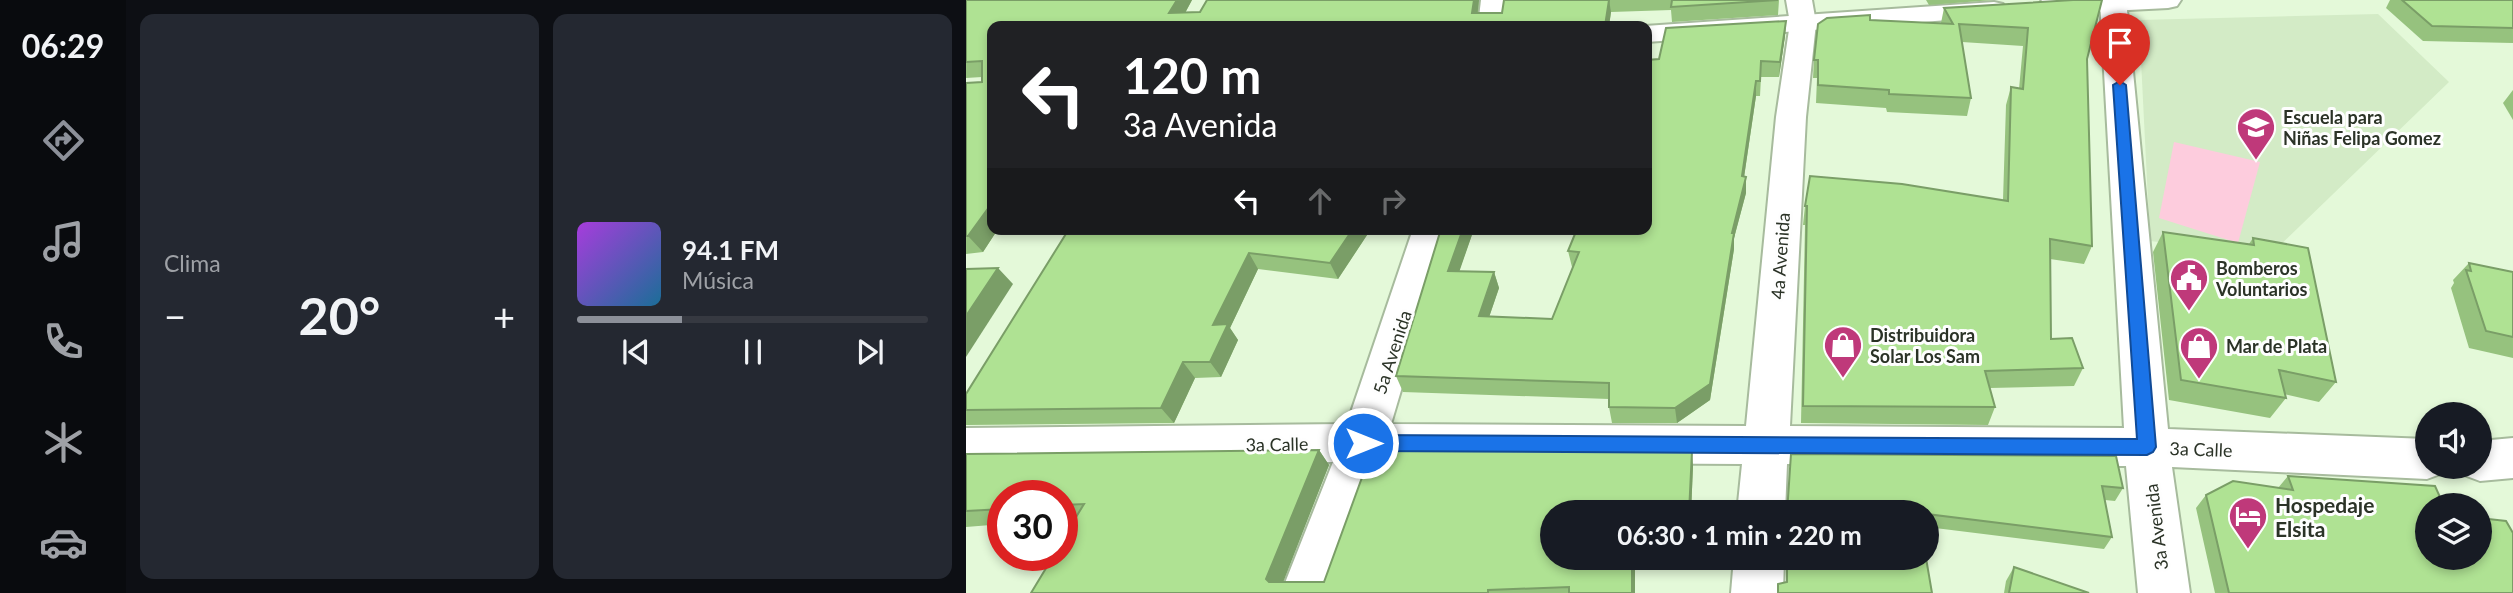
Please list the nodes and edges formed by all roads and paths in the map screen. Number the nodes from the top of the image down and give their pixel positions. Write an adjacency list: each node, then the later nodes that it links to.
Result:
1 (1494, 0): 5 (street)
2 (2168, 0): 3 (street)
3 (2113, 1): 4 (street); 11 (street, 3a Avenida)
4 (1801, 11): 6 (street); 9 (street, 4a Avenida)
5 (1492, 21)
6 (1652, 33)
7 (1429, 235): 8 (street, 5a Avenida)
8 (1363, 443): 9 (street, 3a Calle); 10 (street, 3a Calle); 17 (street, 5a Avenida)
9 (1765, 444): 11 (street, 3a Calle); 15 (street, 4a Avenida)
10 (966, 447)
11 (2147, 447): 12 (street, 3a Calle); 19 (street, 3a Avenida)
12 (2415, 458)
13 (2513, 458): 14 (street)
14 (2492, 460)
15 (1762, 500)
16 (1758, 570): 18 (street)
17 (1307, 593)
18 (1757, 593)
19 (2164, 593)

